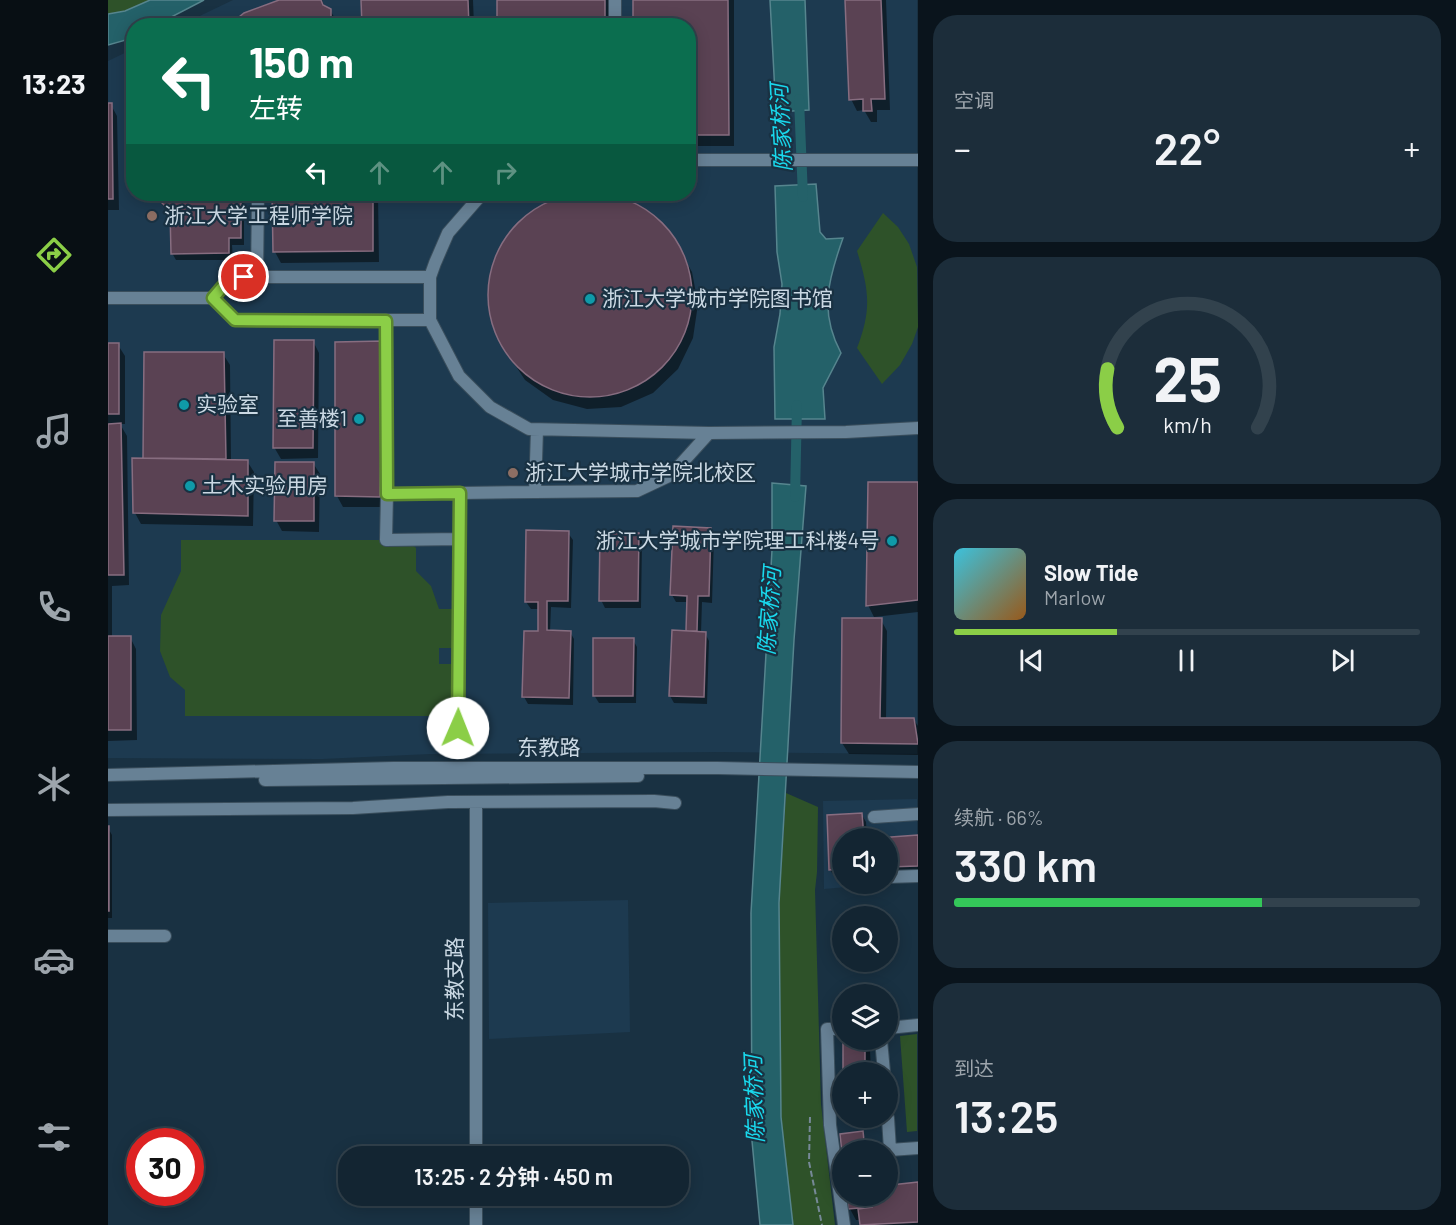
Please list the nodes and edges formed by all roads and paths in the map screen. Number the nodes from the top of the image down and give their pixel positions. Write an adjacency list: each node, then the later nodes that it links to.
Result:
1 (615, 0): 2 (street)
2 (615, 18)
3 (696, 160): 4 (street)
4 (918, 160)
5 (258, 201): 7 (street)
6 (476, 201): 8 (street)
7 (257, 277): 8 (street); 10 (street)
8 (430, 277): 11 (street)
9 (108, 298): 10 (street)
10 (213, 298): 12 (street)
11 (430, 320): 12 (street); 14 (street)
12 (386, 321): 18 (street)
13 (918, 428): 15 (street)
14 (537, 430): 15 (street); 16 (street)
15 (708, 433): 16 (street)
16 (536, 492): 17 (street)
17 (460, 493): 18 (street); 19 (street)
18 (387, 494): 19 (street)
19 (460, 539): 20 (street)
20 (458, 728)
21 (719, 772): 23 (street, 东教路); 24 (street, 东教路); 26 (street, 东教路)
22 (918, 772): 23 (street, 东教路)
23 (826, 774): 25 (street, 东教路)
24 (108, 775)
25 (918, 779)
26 (108, 782)
27 (476, 802): 28 (street); 29 (street); 41 (street, 东教支路)
28 (675, 803)
29 (108, 810)
30 (918, 814): 31 (street)
31 (874, 817)
32 (918, 876): 33 (street)
33 (898, 877)
34 (108, 936): 35 (street)
35 (165, 936)
36 (918, 1025): 37 (street)
37 (898, 1027)
38 (832, 1029): 46 (street)
39 (810, 1117): 45 (path)
40 (889, 1128): 42 (street)
41 (476, 1146)
42 (918, 1148)
43 (476, 1206): 44 (street)
44 (476, 1225)
45 (822, 1225)
46 (844, 1225)

